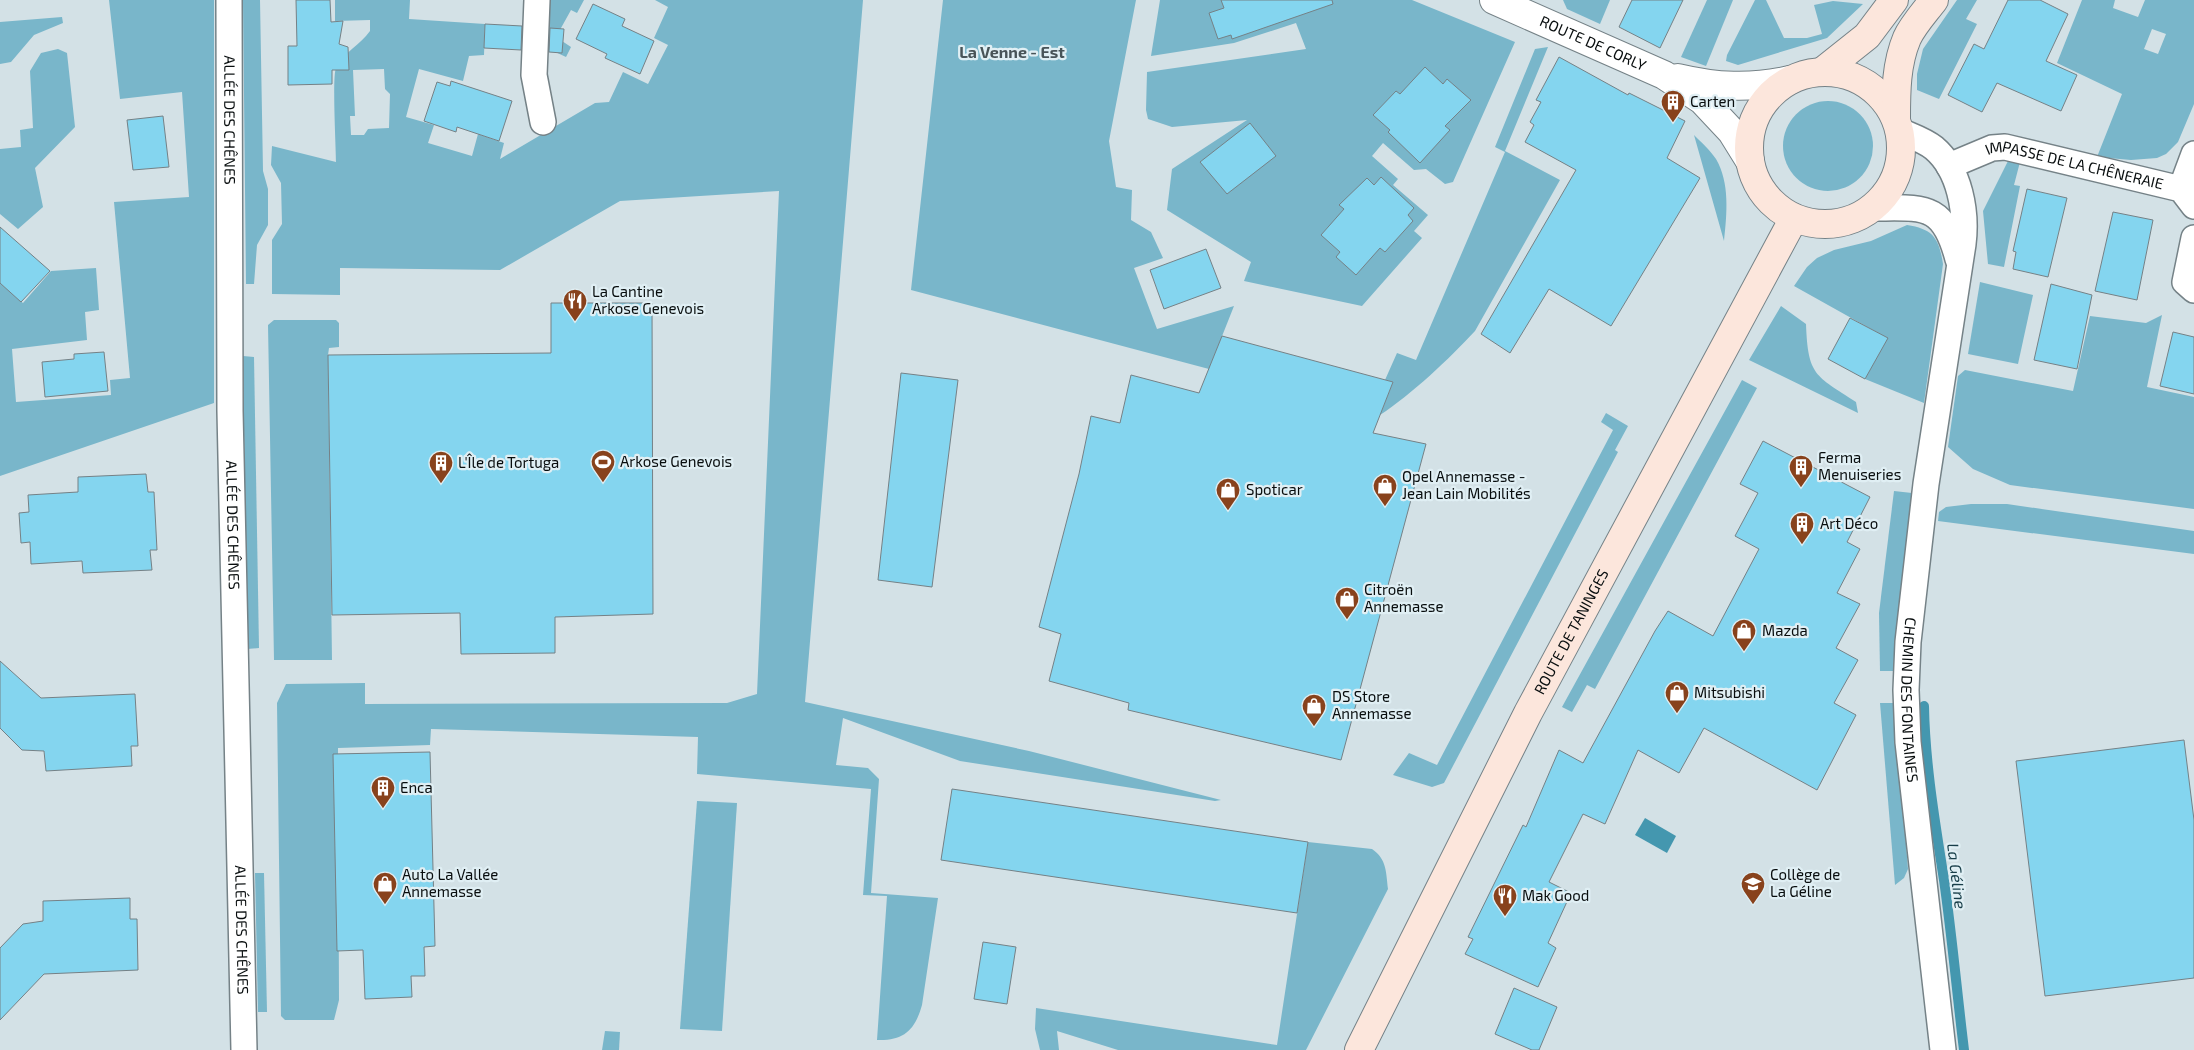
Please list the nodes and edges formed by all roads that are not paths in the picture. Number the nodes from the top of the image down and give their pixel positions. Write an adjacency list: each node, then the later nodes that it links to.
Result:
1 (229, 0): 20 (street, ALLÉE DES CHÊNES)
2 (537, 0): 9 (street)
3 (1494, 0): 7 (street, ROUTE DE CORLY)
4 (1894, 0): 6 (main road)
5 (1934, 0): 10 (main road)
6 (1823, 71): 8 (main road); 10 (main road)
7 (1664, 75): 8 (street, ROUTE DE CORLY); 12 (street, ROUTE DE CORLY)
8 (1790, 80): 12 (main road)
9 (543, 122)
10 (1898, 125): 13 (street, CHEMIN DES FONTAINES); 15 (main road)
11 (2194, 154): 14 (street)
12 (1750, 162): 16 (main road)
13 (1949, 166): 14 (street, IMPASSE DE LA CHÊNERAIE); 18 (street, CHEMIN DES FONTAINES)
14 (2188, 197)
15 (1872, 208): 16 (main road); 18 (street, CHEMIN DES FONTAINES)
16 (1794, 218): 21 (main road, ROUTE DE TANINGES)
17 (2194, 238): 19 (street)
18 (1960, 263): 22 (street, CHEMIN DES FONTAINES)
19 (2194, 290)
20 (244, 1050)
21 (1359, 1050)
22 (1943, 1050)

